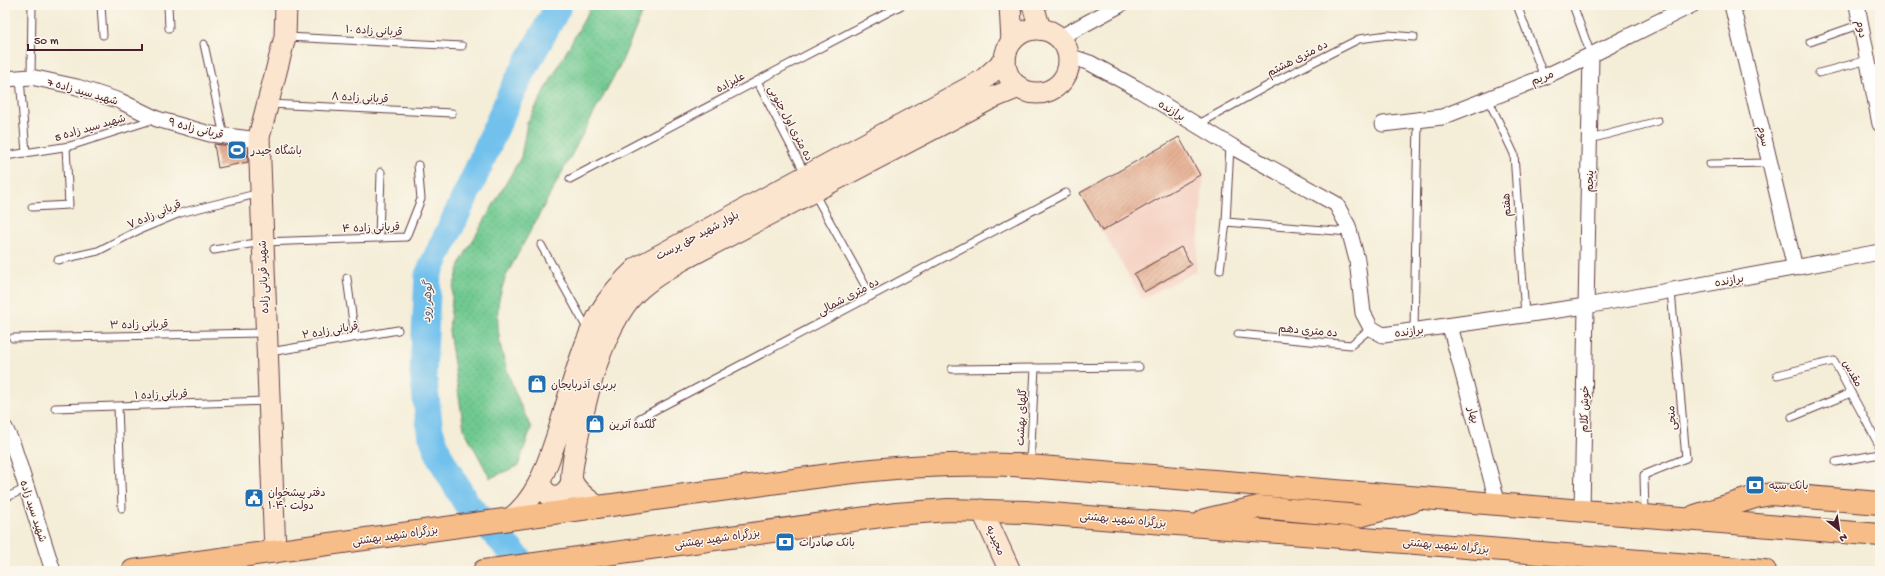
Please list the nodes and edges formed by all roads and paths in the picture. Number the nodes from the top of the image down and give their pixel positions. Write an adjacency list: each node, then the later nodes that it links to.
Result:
1 (32, 5): 32 (lane)
2 (101, 5): 18 (lane)
3 (168, 5): 16 (lane)
4 (286, 5): 19 (street, شهید قربانی زاده)
5 (902, 5): 33 (lane, علیزاده)
6 (1010, 5): 22 (street)
7 (1033, 5): 17 (street)
8 (1120, 5): 21 (street)
9 (1517, 5): 31 (lane)
10 (1573, 5): 26 (lane)
11 (1692, 5): 14 (street, مریم)
12 (1732, 5): 51 (street, سوم)
13 (1857, 5): 15 (street, دوم)
14 (1666, 11): 26 (street, مریم)
15 (1861, 24): 23 (lane); 29 (street, دوم)
16 (169, 28)
17 (1040, 29): 21 (street); 22 (street)
18 (103, 35)
19 (285, 37): 25 (lane, قربانی زاده ۱۰); 36 (street, شهید قربانی زاده)
20 (1414, 37): 43 (lane, ده متری هشتم)
21 (1059, 38): 27 (street)
22 (1012, 41): 28 (street)
23 (1810, 42)
24 (204, 44): 44 (lane)
25 (462, 46)
26 (1591, 55): 31 (street, مریم); 45 (street, پنجم)
27 (1069, 56): 34 (street); 43 (street, برازنده)
28 (1005, 60): 34 (street); 56 (street, بلوار شهید حق پرست)
29 (1868, 60): 30 (lane); 42 (street, دوم)
30 (1818, 74)
31 (1544, 76): 35 (street, مریم)
32 (18, 78): 38 (street, شهید سید زاده 7); 49 (lane)
33 (757, 81): 55 (lane, علیزاده); 56 (lane, ده متری اول جنوبی)
34 (1019, 87): 56 (street, بلوار شهید حق پرست)
35 (1488, 99): 39 (street, مریم); 74 (lane, هفتم)
36 (267, 104): 37 (lane, قربانی زاده ۸); 46 (street, شهید قربانی زاده)
37 (452, 113)
38 (157, 119): 44 (street, قربانی زاده ۹); 48 (lane, شهید سید زاده 5)
39 (1418, 120): 41 (street, مریم); 78 (lane)
40 (1658, 121): 45 (lane)
41 (1383, 124)
42 (1880, 124)
43 (1197, 125): 47 (street, برازنده)
44 (224, 136): 46 (street, قربانی زاده ۹)
45 (1590, 139): 73 (street, پنجم)
46 (259, 140): 57 (street, شهید قربانی زاده)
47 (1230, 146): 60 (lane); 61 (street, برازنده)
48 (66, 147): 49 (lane, شهید سید زاده 5); 59 (lane)
49 (26, 153): 50 (lane, شهید سید زاده 5)
50 (5, 156)
51 (1770, 163): 52 (lane); 68 (street, سوم)
52 (1710, 164)
53 (418, 165): 62 (lane, قربانی زاده ۴)
54 (381, 172): 62 (lane)
55 (570, 179)
56 (810, 184): 72 (lane, ده متری اول جنوبی); 79 (street, بلوار شهید حق پرست); 99 (street, بلوار شهید حق پرست)
57 (260, 193): 63 (street, شهید قربانی زاده); 67 (lane, قربانی زاده ۷)
58 (1066, 193): 72 (lane, ده متری شمالی)
59 (32, 207)
60 (1226, 222): 61 (lane); 69 (lane)
61 (1349, 232): 76 (street, برازنده)
62 (379, 238): 63 (lane, قربانی زاده ۴)
63 (262, 242): 65 (lane, قربانی زاده ۴); 83 (street, شهید قربانی زاده)
64 (541, 244): 79 (lane)
65 (214, 250)
66 (1880, 252): 68 (street, برازنده)
67 (58, 260)
68 (1795, 268): 71 (street, برازنده)
69 (1220, 270)
70 (347, 278): 81 (lane)
71 (1671, 291): 73 (street, برازنده); 112 (lane, منجی)
72 (872, 296): 93 (lane, ده متری شمالی)
73 (1586, 306): 74 (street, برازنده); 110 (street, خوش کلام)
74 (1525, 316): 75 (street, برازنده)
75 (1450, 326): 78 (street, برازنده); 106 (street, بهار)
76 (1371, 328): 78 (street, برازنده); 80 (lane, ده متری دهم)
77 (398, 330): 81 (lane, قربانی زاده ۲)
78 (1414, 331)
79 (590, 334): 101 (street, بلوار شهید حق پرست)
80 (1238, 334)
81 (355, 337): 83 (lane, قربانی زاده ۲)
82 (12, 338): 83 (lane, قربانی زاده ۳)
83 (266, 342): 89 (street, شهید قربانی زاده)
84 (1139, 367): 85 (lane)
85 (1035, 368): 86 (lane); 98 (lane, گلهای بهشت)
86 (952, 369)
87 (1777, 375): 88 (lane, مقدس)
88 (1851, 393): 92 (lane); 95 (lane, مقدس)
89 (268, 402): 90 (lane, قربانی زاده ۱); 118 (street, شهید قربانی زاده)
90 (118, 406): 91 (lane, قربانی زاده ۱); 108 (lane)
91 (55, 408)
92 (1792, 417)
93 (640, 418)
94 (5, 428): 100 (street, شهید سید زاده)
95 (1880, 447)
96 (1880, 454): 97 (lane)
97 (1836, 462)
98 (1023, 466): 102 (highway, بزرگراه شهید بهشتی); 107 (highway, بزرگراه شهید بهشتی)
99 (572, 481): 101 (street); 107 (street)
100 (27, 488): 103 (lane); 121 (street, شهید سید زاده)
101 (536, 489): 113 (street, بلوار شهید حق پرست)
102 (1316, 489): 104 (highway, بزرگراه شهید بهشتی); 111 (highway)
103 (5, 498)
104 (1426, 498): 106 (highway, بزرگراه شهید بهشتی); 111 (highway)
105 (1880, 503): 114 (highway)
106 (1498, 504): 110 (highway, بزرگراه شهید بهشتی)
107 (598, 507): 113 (highway, بزرگراه شهید بهشتی)
108 (122, 508)
109 (982, 510): 115 (highway, بزرگراه شهید بهشتی); 120 (highway, بزرگراه شهید بهشتی); 123 (street, مجیدیه)
110 (1582, 511): 112 (highway, بزرگراه شهید بهشتی)
111 (1314, 512): 115 (highway); 116 (highway)
112 (1645, 516): 114 (highway, بزرگراه شهید بهشتی)
113 (510, 519): 118 (highway, بزرگراه شهید بهشتی)
114 (1685, 519): 117 (highway, بزرگراه شهید بهشتی)
115 (1188, 525): 116 (highway, بزرگراه شهید بهشتی)
116 (1311, 534): 119 (highway, بزرگراه شهید بهشتی)
117 (1880, 535)
118 (275, 552): 122 (highway, بزرگراه شهید بهشتی)
119 (1667, 566): 124 (highway); 125 (highway, بزرگراه شهید بهشتی)
120 (492, 570)
121 (54, 571)
122 (138, 571)
123 (1010, 571)
124 (1693, 571)
125 (1764, 571)

